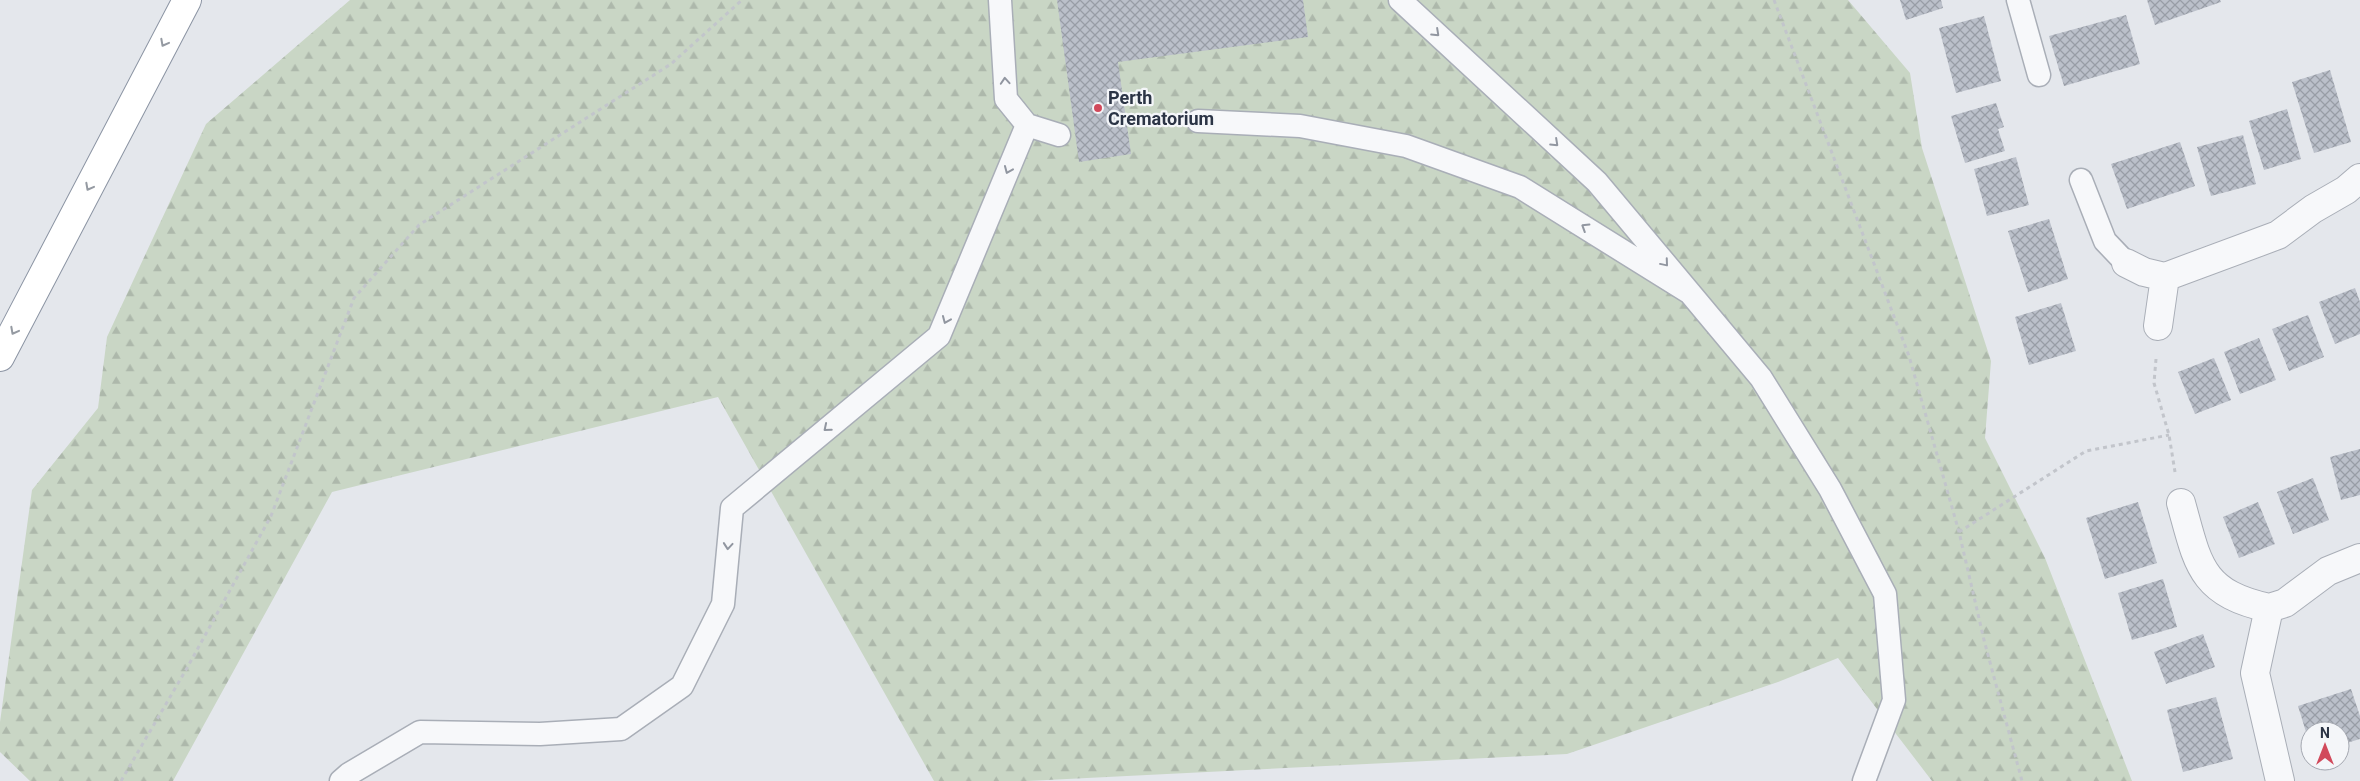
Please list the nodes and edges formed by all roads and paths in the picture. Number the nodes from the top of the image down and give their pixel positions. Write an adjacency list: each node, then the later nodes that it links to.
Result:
1 (188, 0): 17 (highway, one-way to 17)
2 (742, 0): 23 (path)
3 (1000, 0): 9 (lane, one-way to 3)
4 (1400, 0): 15 (lane, one-way to 15)
5 (1774, 0): 20 (path)
6 (2018, 0): 7 (lane)
7 (2038, 75)
8 (1198, 121): 15 (lane, one-way to 8)
9 (1027, 125): 10 (lane); 24 (lane, one-way to 24)
10 (1058, 135)
11 (2360, 178): 14 (street)
12 (2081, 180): 13 (lane)
13 (2126, 263): 14 (street)
14 (2166, 277): 16 (street)
15 (1690, 293): 25 (lane)
16 (2158, 326): 18 (path)
17 (0, 357)
18 (2169, 435): 19 (path); 20 (path)
19 (2181, 503): 22 (street)
20 (1960, 532): 26 (path)
21 (2360, 558): 22 (street)
22 (2269, 608): 27 (street)
23 (121, 781)
24 (341, 781)
25 (1864, 781)
26 (2022, 781)
27 (2280, 781)

